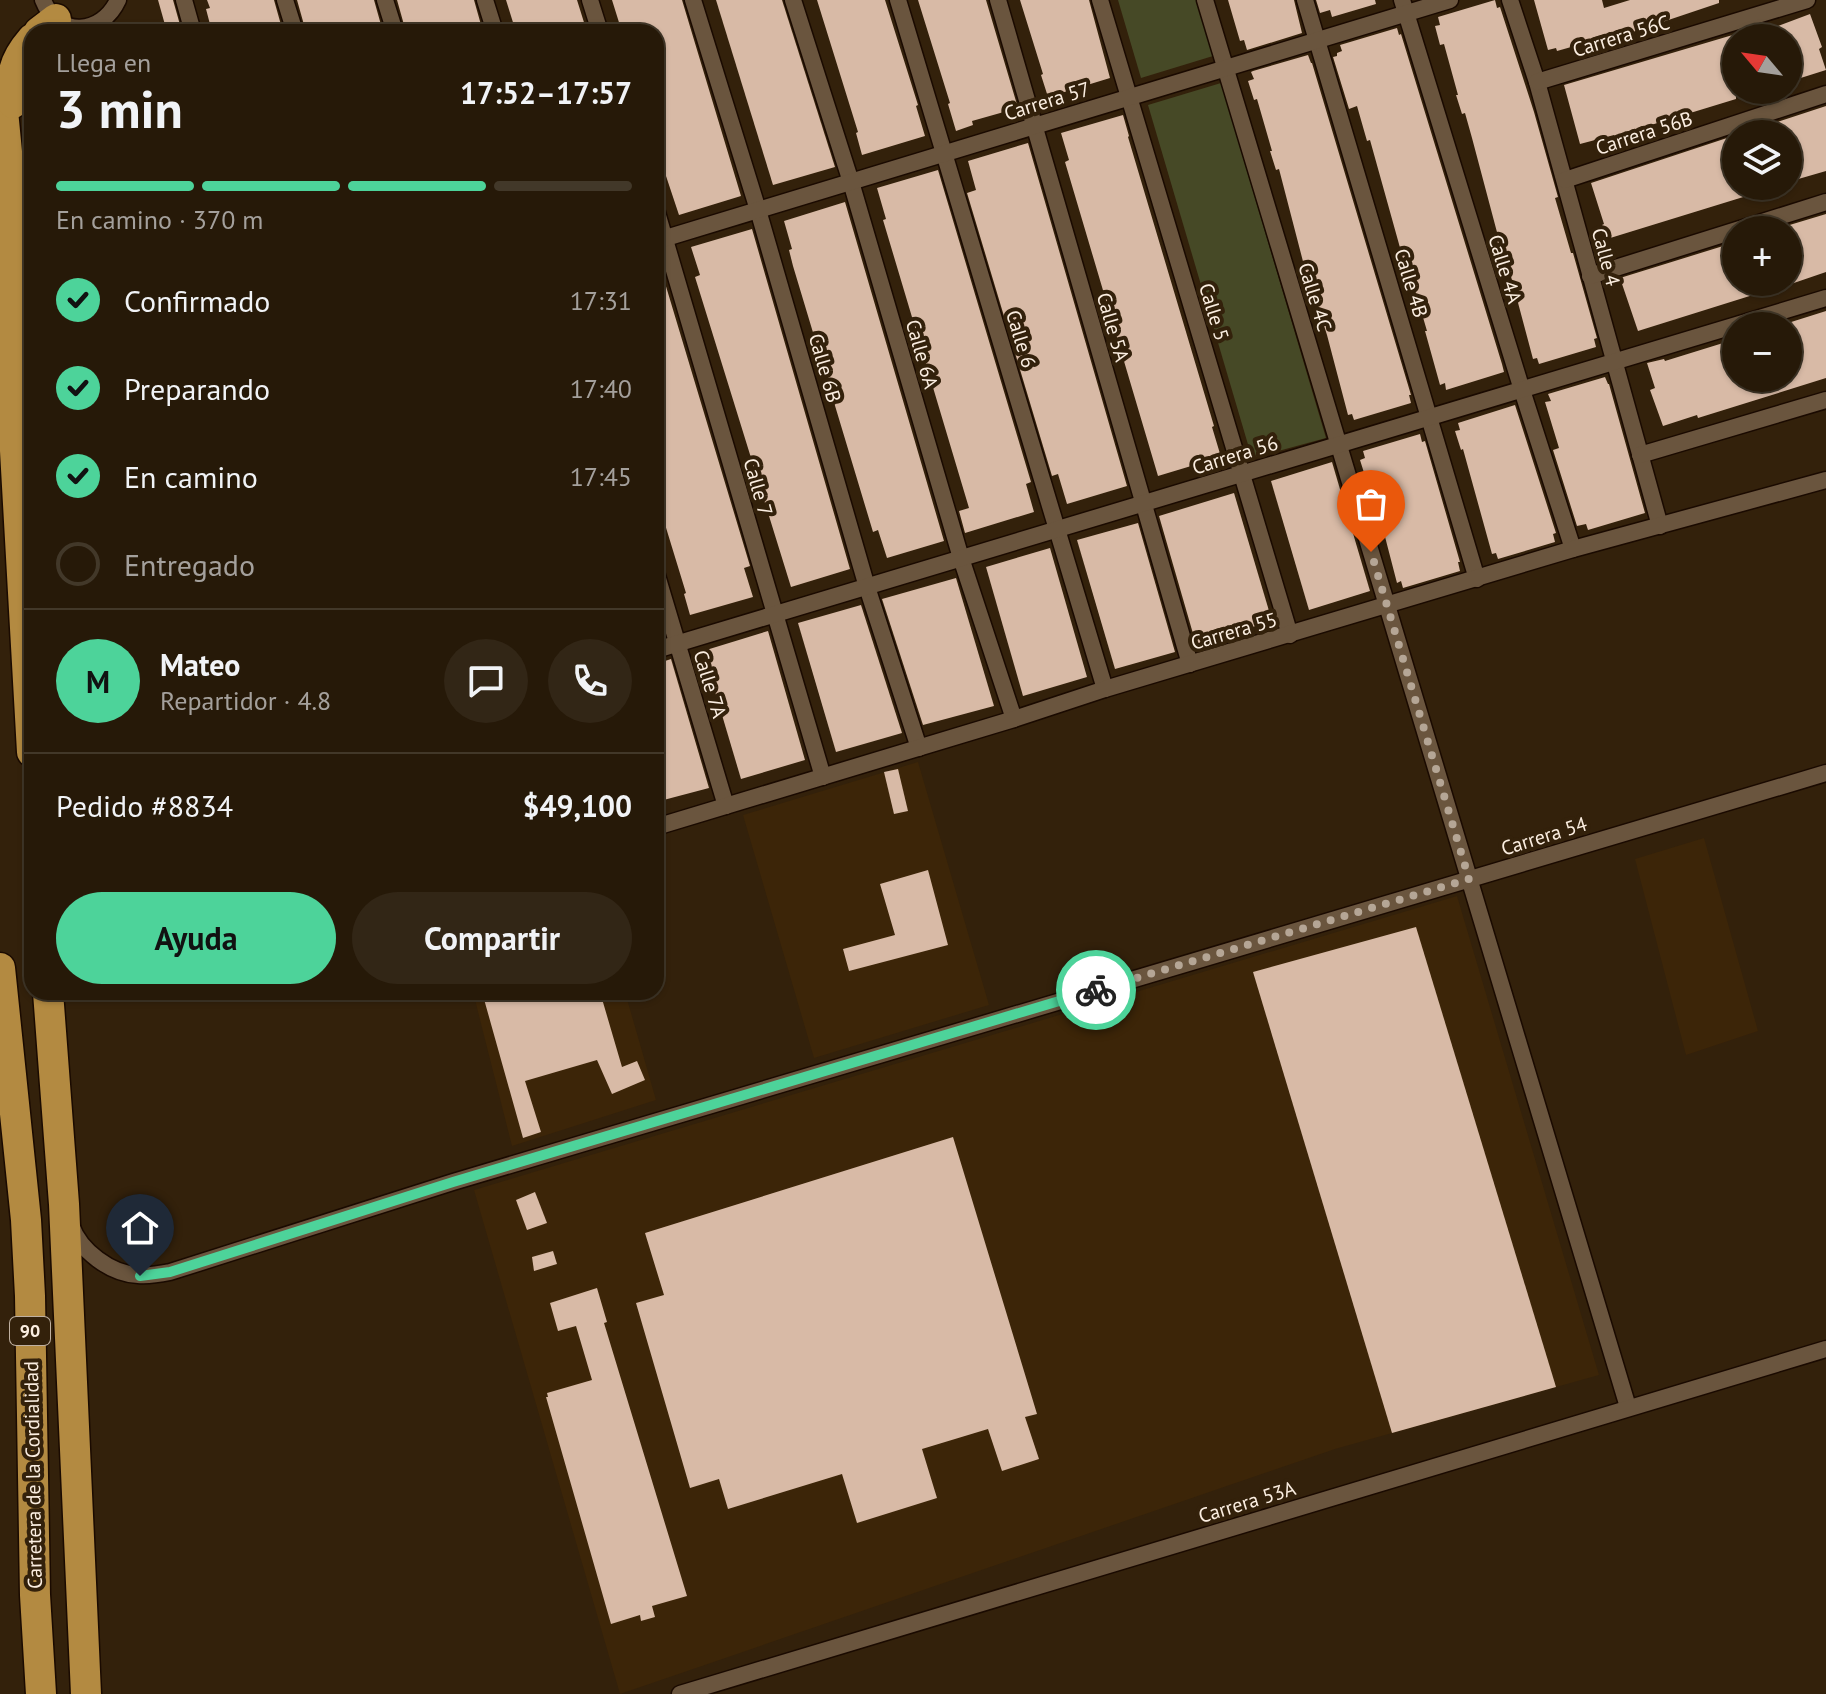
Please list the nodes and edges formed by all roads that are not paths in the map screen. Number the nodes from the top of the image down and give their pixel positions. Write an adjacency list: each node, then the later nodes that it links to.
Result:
1 (118, 0): 18 (street)
2 (184, 0): 19 (street)
3 (285, 0): 20 (street)
4 (385, 0): 21 (street)
5 (485, 0): 22 (street)
6 (590, 0): 23 (street)
7 (693, 0): 37 (street, Calle 6B)
8 (793, 0): 34 (street, Calle 6A)
9 (898, 0): 32 (street, Calle 6)
10 (998, 0): 31 (street, Calle 5A)
11 (1100, 0): 30 (street, Calle 5)
12 (1205, 0): 26 (street, Calle 4C)
13 (1305, 0): 24 (street, Calle 4B)
14 (1450, 0): 17 (street, Carrera 57)
15 (1510, 0): 28 (street, Calle 4)
16 (1807, 0): 28 (street, Carrera 56C)
17 (1404, 7): 24 (street, Carrera 57); 43 (street, Calle 4A)
18 (99, 24)
19 (191, 24)
20 (292, 24)
21 (392, 24)
22 (492, 24)
23 (598, 24)
24 (1317, 41): 26 (street, Carrera 57); 45 (street, Calle 4B)
25 (24, 50): 35 (highway)
26 (1225, 68): 30 (street, Carrera 57); 46 (street, Calle 4C)
27 (0, 80): 35 (highway)
28 (1537, 82): 33 (street, Calle 4)
29 (1826, 94): 33 (street, Carrera 56B)
30 (1129, 98): 31 (street, Carrera 57); 48 (street, Calle 5)
31 (1036, 126): 32 (street, Carrera 57); 50 (street, Calle 5A)
32 (943, 154): 34 (street, Carrera 57); 52 (street, Calle 6)
33 (1565, 180): 40 (street, Calle 4)
34 (851, 182): 37 (street, Carrera 57); 54 (street, Calle 6A)
35 (11, 193): 59 (highway)
36 (1826, 202): 40 (street)
37 (758, 210): 38 (street, Carrera 57); 56 (street, Calle 6B)
38 (664, 239)
39 (664, 250): 60 (street, Calle 7)
40 (1590, 276): 42 (street, Calle 4)
41 (1826, 298): 42 (street, Carrera 56)
42 (1614, 362): 43 (street, Carrera 56); 47 (street, Calle 4)
43 (1522, 390): 45 (street, Carrera 56); 53 (street, Calle 4A)
44 (1826, 400): 47 (street)
45 (1430, 418): 46 (street, Carrera 56); 55 (street, Calle 4B)
46 (1339, 445): 48 (street, Carrera 56); 58 (street, Calle 4C)
47 (1640, 455): 51 (street, Calle 4)
48 (1242, 474): 50 (street, Carrera 56); 61 (street, Calle 5)
49 (1826, 480): 51 (street, Carrera 55)
50 (1142, 504): 52 (street, Carrera 56); 64 (street, Calle 5A)
51 (1660, 526): 53 (street, Carrera 55)
52 (1058, 529): 54 (street, Carrera 56); 65 (street, Calle 6)
53 (1573, 549): 55 (street, Carrera 55)
54 (961, 558): 56 (street, Carrera 56); 66 (street, Calle 6A)
55 (1477, 579): 58 (street, Carrera 55)
56 (867, 587): 60 (street, Carrera 56); 67 (street, Calle 6B)
57 (664, 599): 62 (street, Calle 7A)
58 (1387, 606): 61 (street, Carrera 55); 72 (street, Calle 4C)
59 (24, 610)
60 (774, 615): 62 (street, Carrera 56); 69 (street, Calle 7)
61 (1290, 635): 64 (street, Carrera 55)
62 (677, 644): 63 (street, Carrera 56); 70 (street, Calle 7A)
63 (664, 648)
64 (1190, 664): 65 (street, Carrera 55)
65 (1105, 689): 66 (street, Carrera 55)
66 (1014, 719): 67 (street, Carrera 55)
67 (919, 748): 69 (street, Carrera 55)
68 (1826, 773): 72 (street, Carrera 54)
69 (823, 777): 70 (street, Carrera 55)
70 (726, 806): 71 (street, Carrera 55)
71 (664, 825)
72 (1469, 879): 75 (street, Carrera 54); 77 (street, Calle 4C)
73 (0, 968): 78 (highway, Carretera de la Cordialidad / 90)
74 (49, 1000): 75 (highway, Carretera de la Cordialidad / 90)
75 (64, 1204): 79 (highway, Carretera de la Cordialidad / 90)
76 (1826, 1349): 77 (street, Carrera 53A)
77 (1628, 1407): 80 (street, Carrera 53A)
78 (41, 1694)
79 (86, 1694)
80 (680, 1694)

